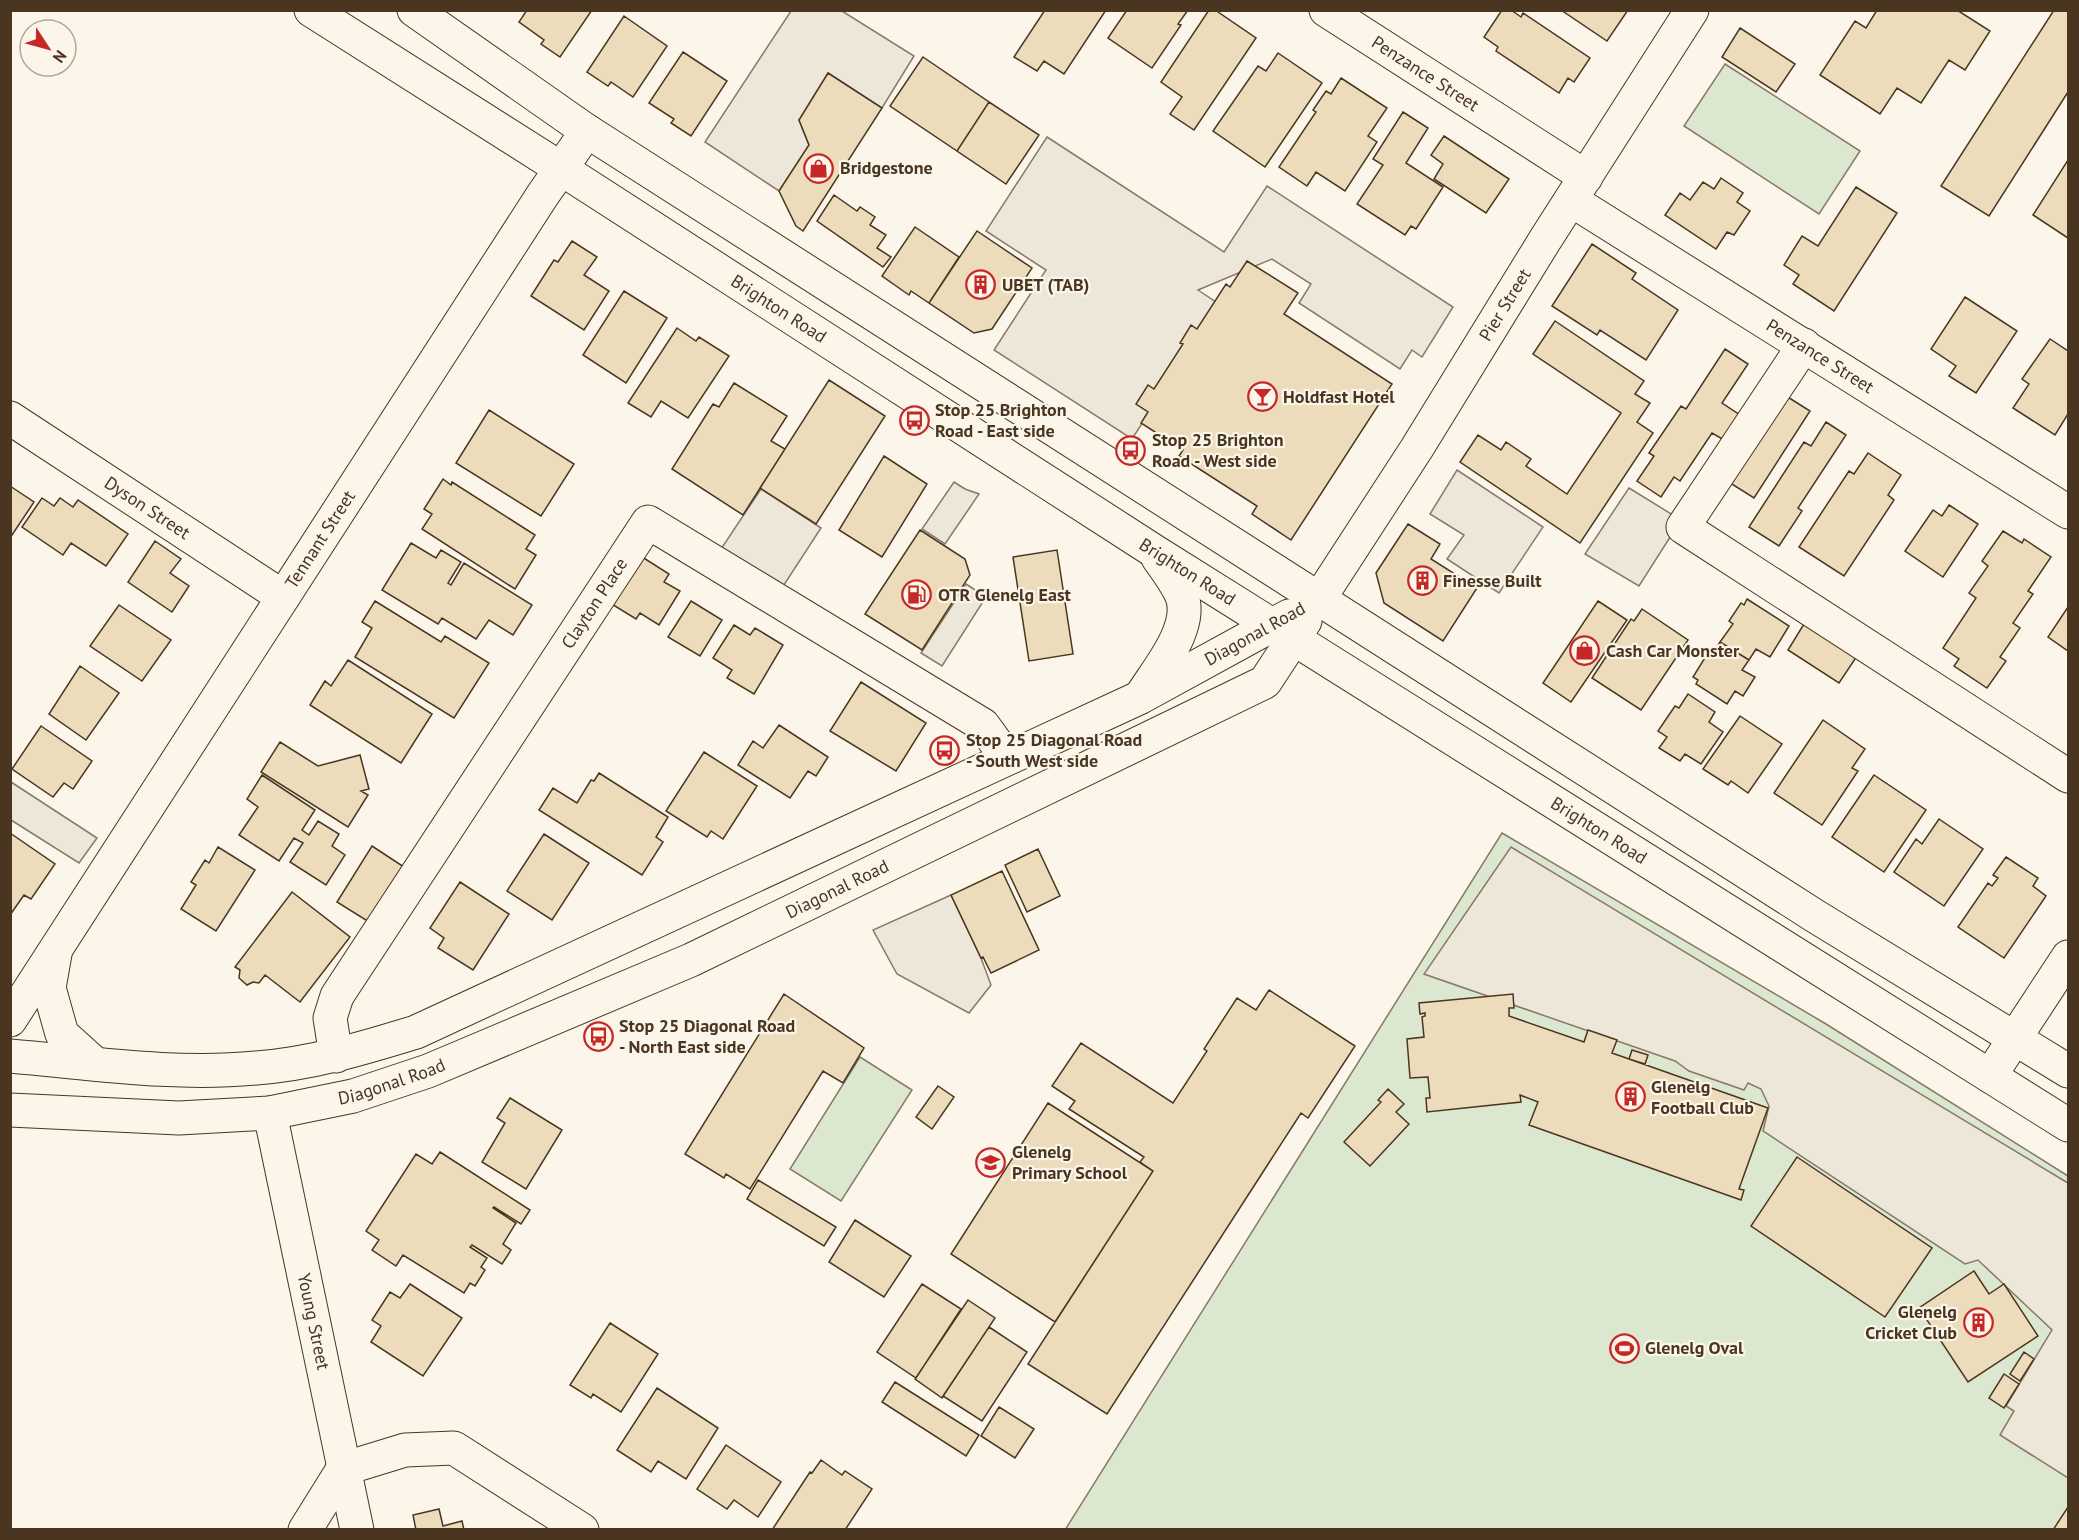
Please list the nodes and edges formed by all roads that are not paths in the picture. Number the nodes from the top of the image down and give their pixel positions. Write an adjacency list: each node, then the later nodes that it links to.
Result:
1 (311, 10): 6 (main road, Brighton Road)
2 (414, 10): 5 (main road)
3 (1326, 10): 7 (main road, Penzance Street)
4 (1692, 10): 7 (main road, Pier Street)
5 (586, 131): 6 (main road, Tennant Street); 13 (main road)
6 (560, 168): 11 (main road, Brighton Road); 12 (main road, Tennant Street)
7 (1579, 188): 8 (main road, Penzance Street); 13 (main road, Pier Street)
8 (1803, 345): 10 (main road, Penzance Street); 17 (main road)
9 (10, 418): 12 (main road, Dyson Street)
10 (2068, 512)
11 (1154, 551): 14 (main road, Brighton Road); 15 (main road)
12 (283, 597): 19 (main road, Tennant Street)
13 (1319, 599): 14 (main road, Diagonal Road); 18 (main road)
14 (1283, 632): 15 (main road, Diagonal Road); 20 (main road, Brighton Road); 32 (main road, Diagonal Road)
15 (1141, 697): 16 (main road, Diagonal Road)
16 (1007, 758): 27 (main road, Diagonal Road); 27 (main road, Clayton Place)
17 (2068, 776)
18 (1815, 916): 20 (main road); 22 (main road)
19 (56, 950): 24 (main road, Tennant Street); 28 (main road, Tennant Street)
20 (1800, 956): 23 (main road, Brighton Road)
21 (2068, 957): 25 (main road)
22 (1898, 967): 23 (main road); 25 (main road)
23 (1877, 1005): 30 (main road, Brighton Road)
24 (10, 1020)
25 (2015, 1038): 29 (main road); 30 (main road)
26 (10, 1056): 28 (main road, Diagonal Road)
27 (336, 1056): 28 (main road, Diagonal Road)
28 (94, 1063)
29 (2068, 1071)
30 (1990, 1076): 33 (main road, Brighton Road)
31 (10, 1110): 32 (main road, Diagonal Road)
32 (270, 1113): 34 (main road, Young Street)
33 (2068, 1125)
34 (343, 1468): 35 (main road); 36 (main road, Young Street); 37 (main road)
35 (305, 1530)
36 (357, 1530)
37 (582, 1530)

